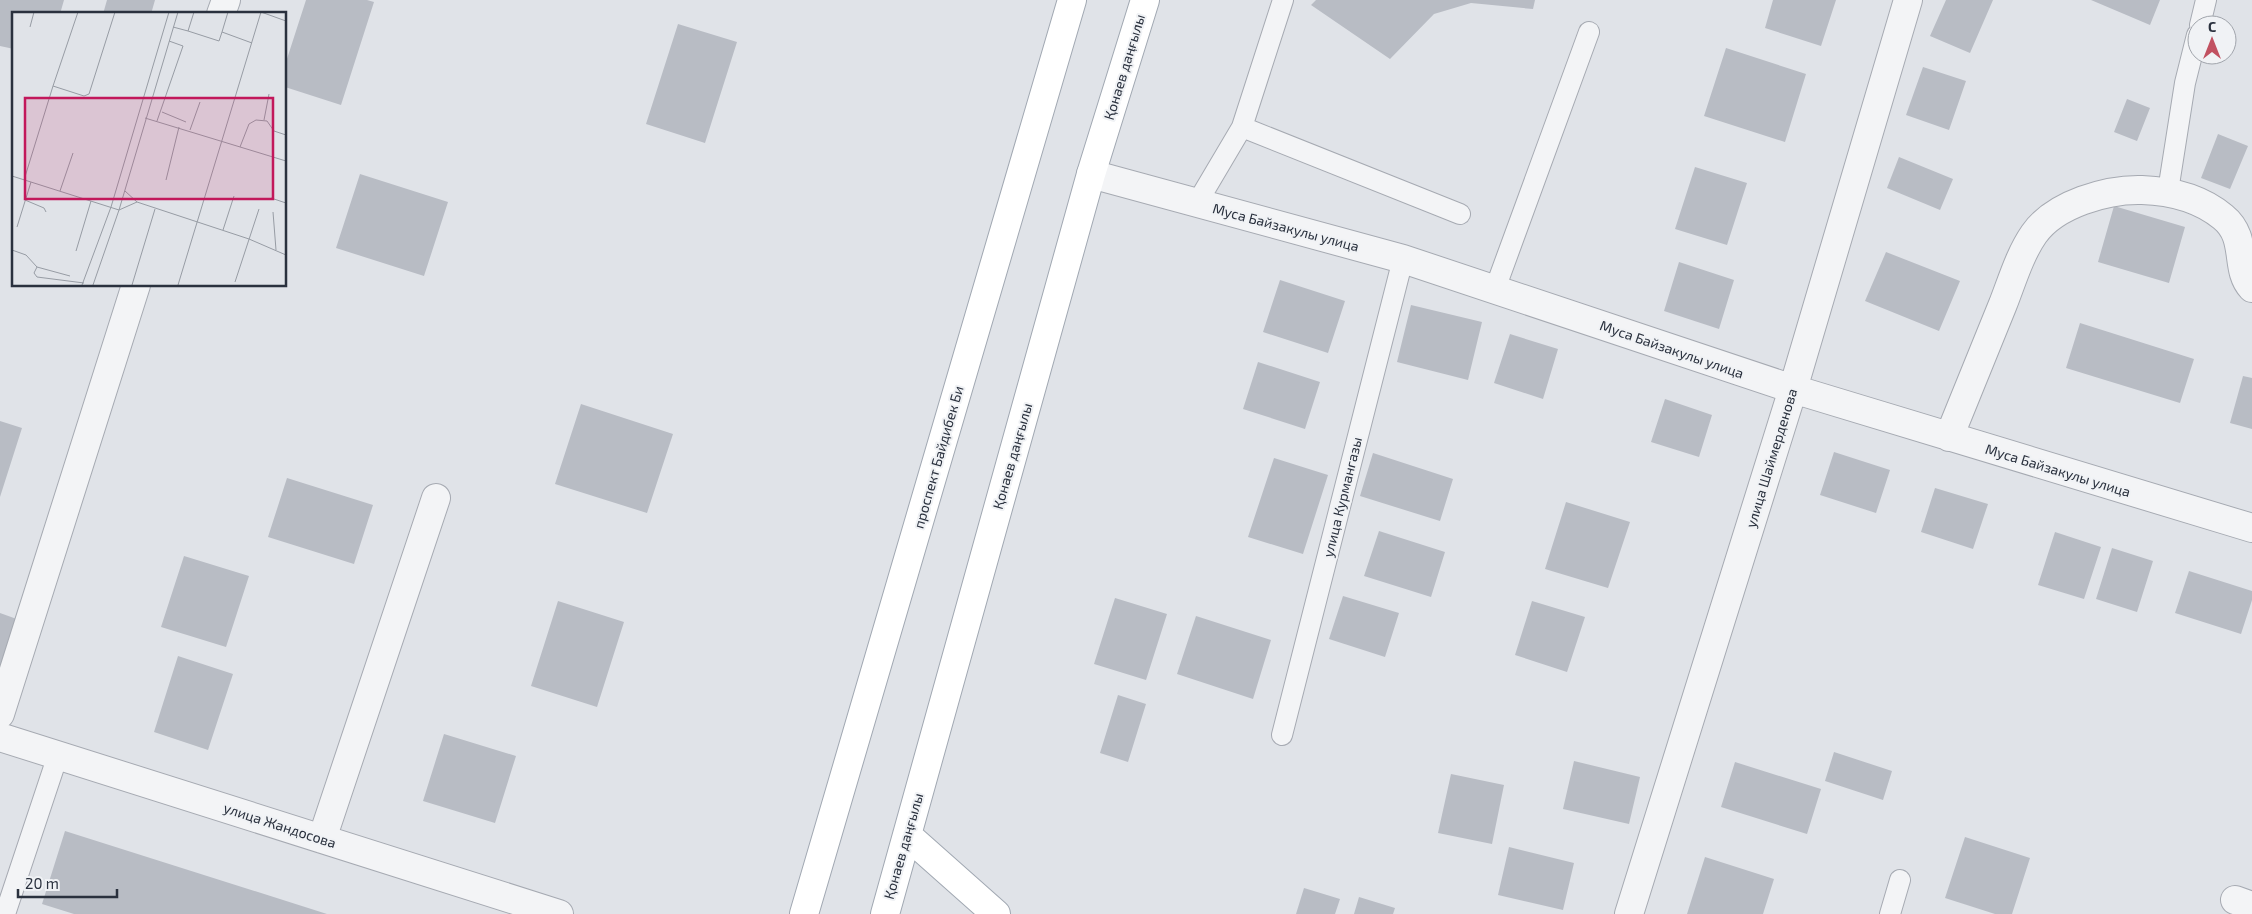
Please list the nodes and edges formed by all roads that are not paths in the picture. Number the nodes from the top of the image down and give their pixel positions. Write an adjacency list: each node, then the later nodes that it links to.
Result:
1 (226, 0): 7 (street)
2 (1072, 0): 33 (main road, проспект Байдибек Би)
3 (1145, 0): 12 (main road, Қонаев даңғылы)
4 (1283, 0): 11 (lane)
5 (1908, 0): 20 (street, улица Шаймерденова)
6 (2206, 0): 8 (lane)
7 (222, 12)
8 (2202, 15)
9 (1589, 32): 19 (lane)
10 (2190, 65): 13 (lane)
11 (1242, 127): 14 (lane); 15 (lane)
12 (1091, 174): 14 (street, Муса Байзакулы улица); 28 (main road, Қонаев даңғылы)
13 (2168, 191): 18 (street); 21 (street)
14 (1197, 203): 16 (street, Муса Байзакулы улица)
15 (1460, 214)
16 (1403, 259): 19 (street, Муса Байзакулы улица); 25 (lane, улица Курмангазы)
17 (136, 286): 24 (street)
18 (2252, 288)
19 (1495, 289): 20 (street, Муса Байзакулы улица)
20 (1793, 390): 21 (street, Муса Байзакулы улица); 36 (street, улица Шаймерденова)
21 (1949, 437): 23 (street, Муса Байзакулы улица)
22 (436, 498): 29 (street)
23 (2252, 528)
24 (0, 714)
25 (1282, 735)
26 (0, 737): 27 (street, улица Жандосова)
27 (58, 755): 29 (street, улица Жандосова); 31 (lane)
28 (906, 835): 34 (main road, Қонаев даңғылы); 35 (main road)
29 (322, 838): 32 (street, улица Жандосова)
30 (1900, 880): 37 (lane)
31 (5, 914)
32 (560, 914)
33 (804, 914)
34 (884, 914)
35 (996, 914)
36 (1629, 914)
37 (1890, 914)

